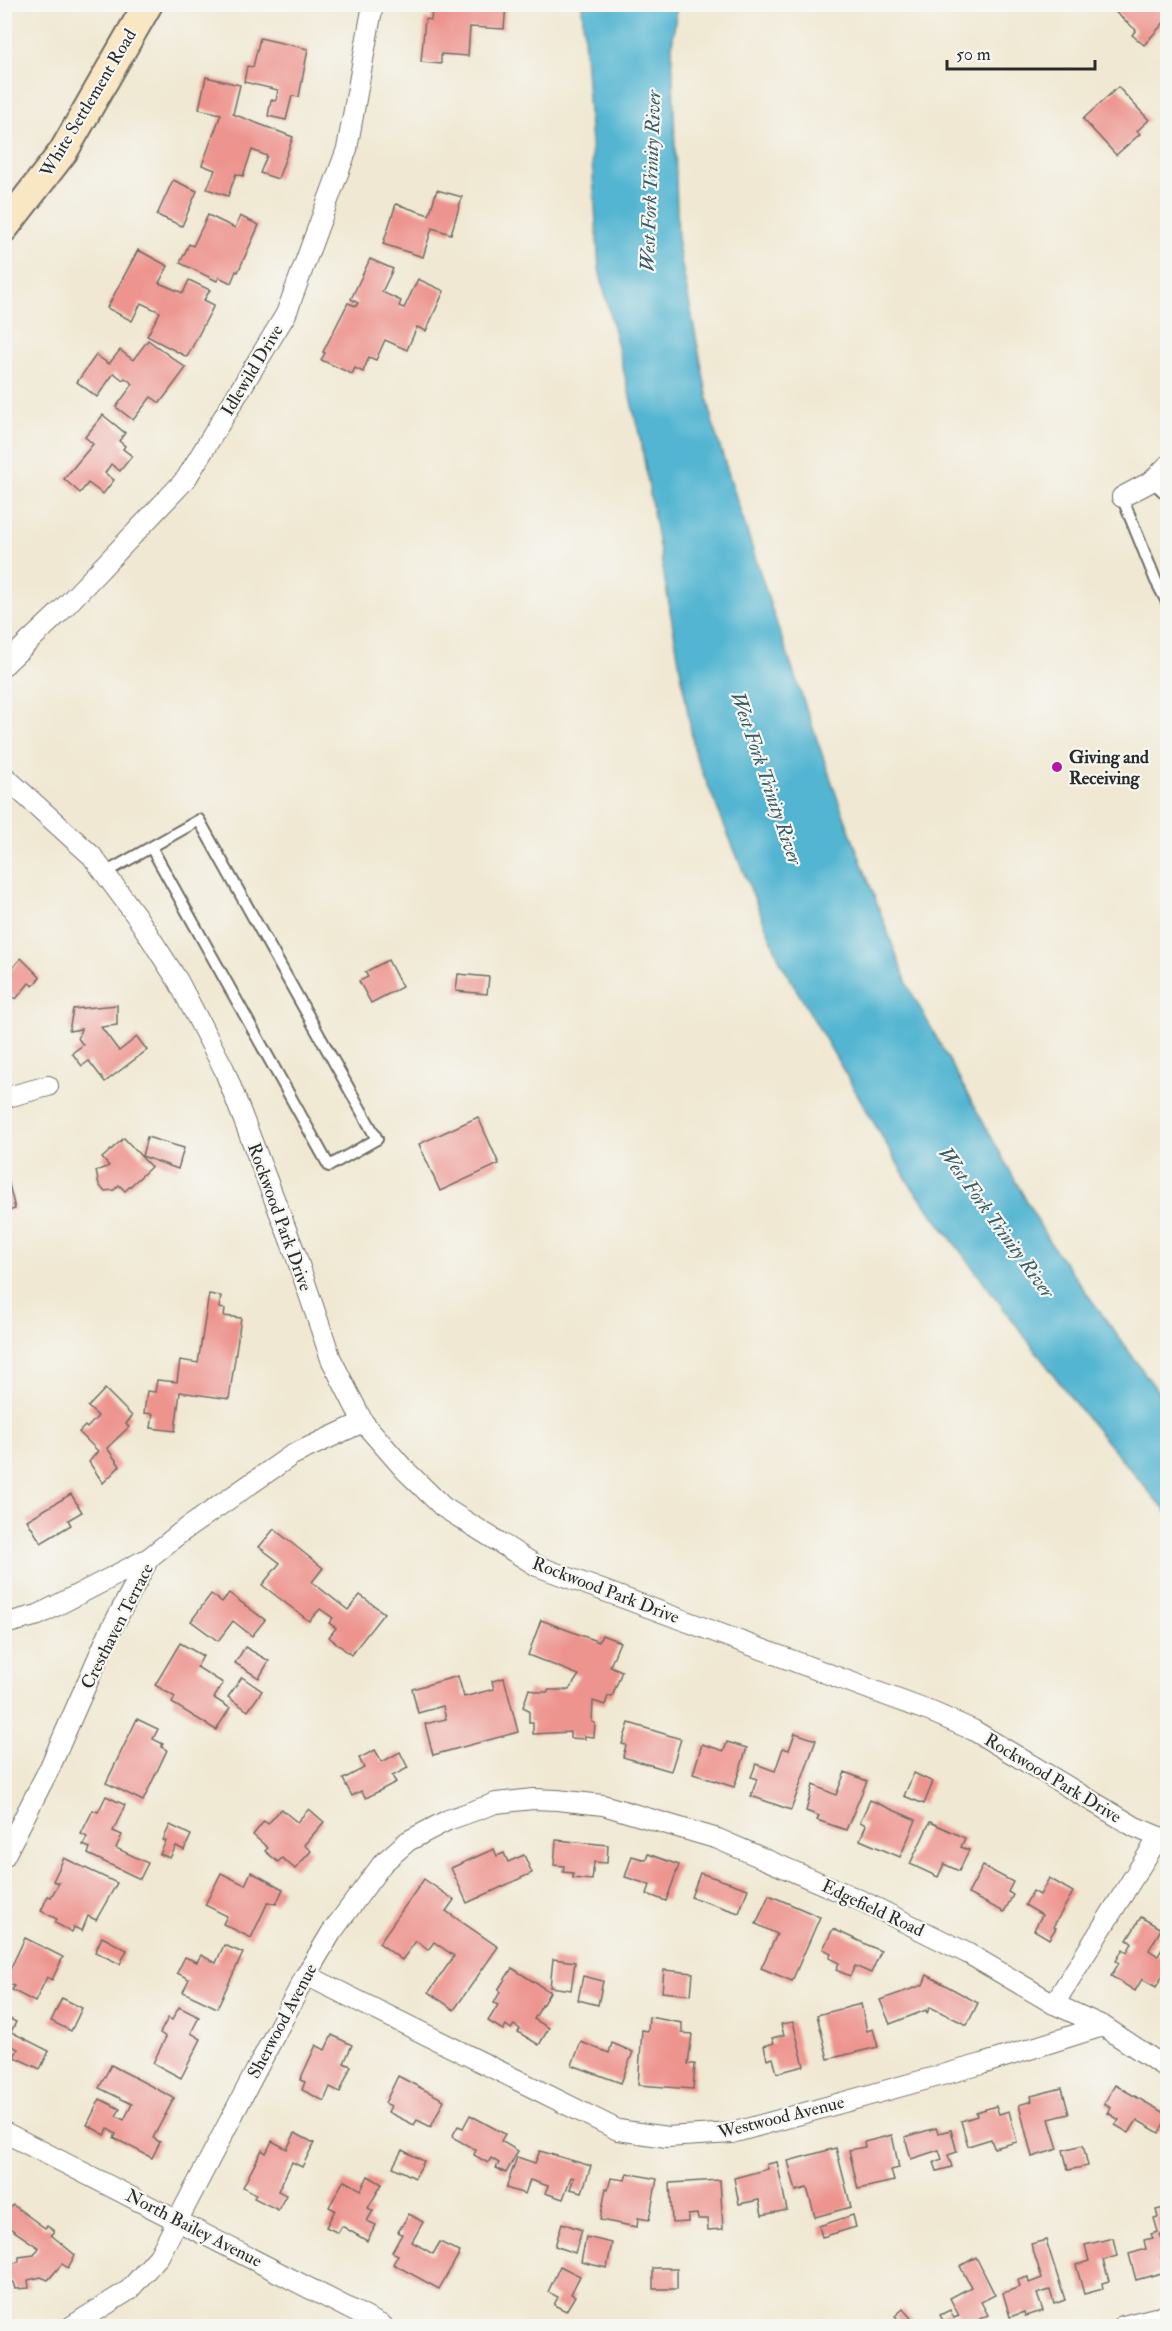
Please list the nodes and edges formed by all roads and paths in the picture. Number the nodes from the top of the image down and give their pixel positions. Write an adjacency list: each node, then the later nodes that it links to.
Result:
1 (148, 4): 3 (main road, White Settlement Road)
2 (373, 4): 9 (street, Idlewild Drive)
3 (4, 228)
4 (1167, 465): 5 (street)
5 (1152, 481): 6 (lane); 7 (street)
6 (1167, 496)
7 (1122, 497): 8 (lane)
8 (1167, 604)
9 (4, 665)
10 (4, 776): 12 (street, Rockwood Park Drive)
11 (151, 847): 11 (lane); 12 (lane)
12 (105, 873): 15 (street, Rockwood Park Drive)
13 (48, 1086): 14 (street)
14 (4, 1098)
15 (363, 1422): 16 (street, Cresthaven Terrace); 19 (street, Rockwood Park Drive)
16 (149, 1558): 17 (street); 20 (street, Cresthaven Terrace)
17 (4, 1624)
18 (556, 1800): 21 (street, Sherwood Avenue); 22 (street, Edgefield Road)
19 (1163, 1840): 22 (street)
20 (4, 1857)
21 (306, 1975): 23 (street, Westwood Avenue); 26 (street, Sherwood Avenue)
22 (1054, 2004): 23 (street, Edgefield Road)
23 (1103, 2026): 24 (street, Edgefield Road)
24 (1167, 2070)
25 (4, 2132): 26 (street, North Bailey Avenue)
26 (178, 2220): 28 (street, Sherwood Avenue); 29 (street, North Bailey Avenue)
27 (1167, 2314): 30 (street)
28 (72, 2326)
29 (383, 2326)
30 (1123, 2326)

